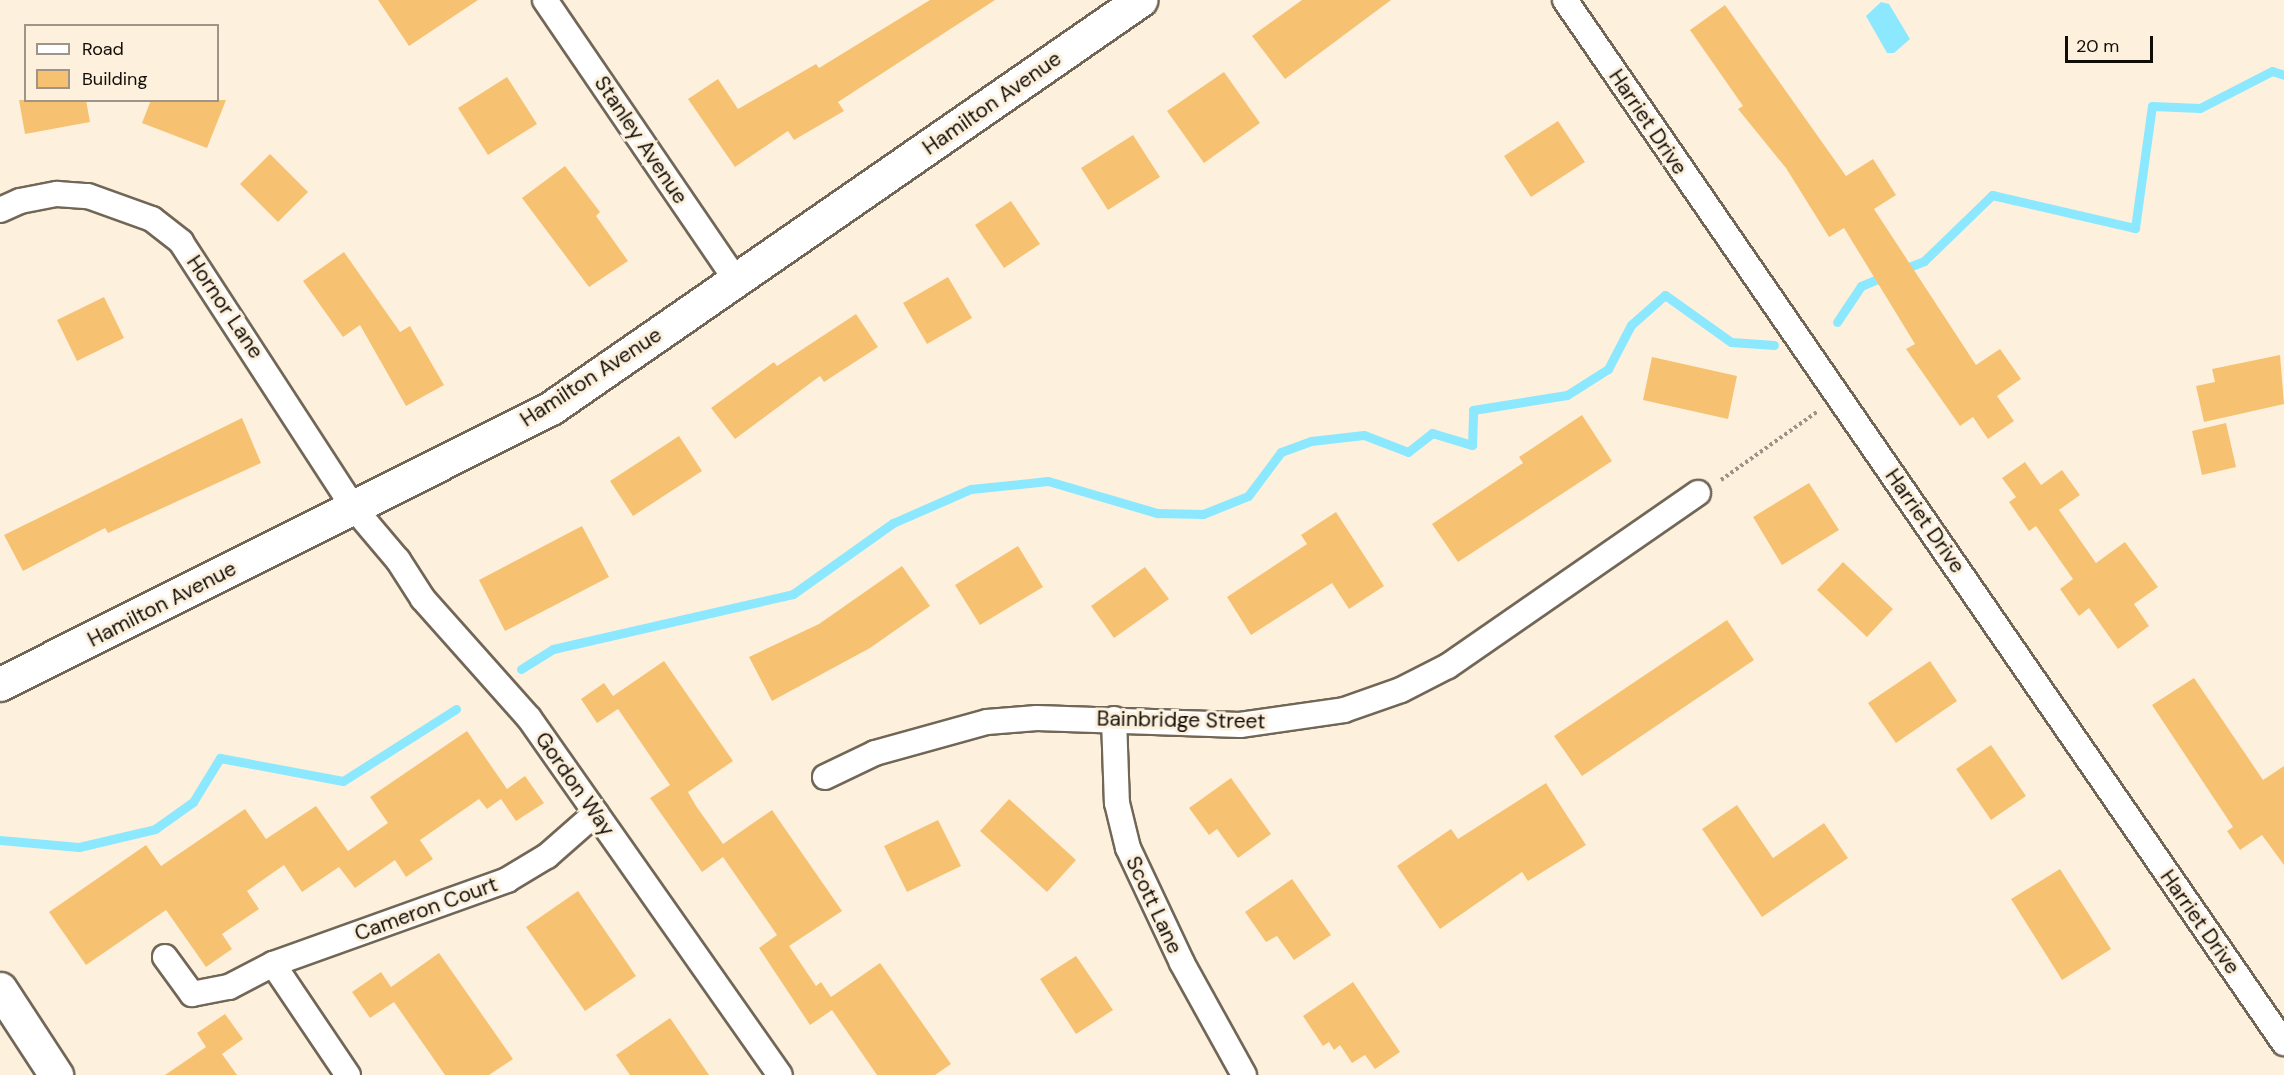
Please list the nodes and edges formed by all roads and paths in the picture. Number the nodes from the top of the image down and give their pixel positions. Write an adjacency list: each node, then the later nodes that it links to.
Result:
1 (545, 0): 5 (street, Stanley Avenue)
2 (1140, 0): 5 (street, Hamilton Avenue)
3 (1565, 0): 16 (street, Harriet Drive)
4 (0, 210): 8 (street, Hornor Lane)
5 (736, 280): 8 (street, Hamilton Avenue)
6 (1820, 409): 7 (path)
7 (1708, 487): 10 (street, Bainbridge Street)
8 (353, 507): 9 (street, Hamilton Avenue); 12 (street, Gordon Way)
9 (0, 684)
10 (1114, 719): 11 (street, Bainbridge Street); 20 (street, Scott Lane)
11 (825, 777)
12 (596, 813): 14 (street, Cameron Court); 19 (street, Gordon Way)
13 (165, 957): 14 (street, Cameron Court)
14 (273, 964): 18 (street)
15 (0, 988): 17 (street)
16 (2284, 1043)
17 (56, 1075)
18 (348, 1075)
19 (780, 1075)
20 (1244, 1075)

